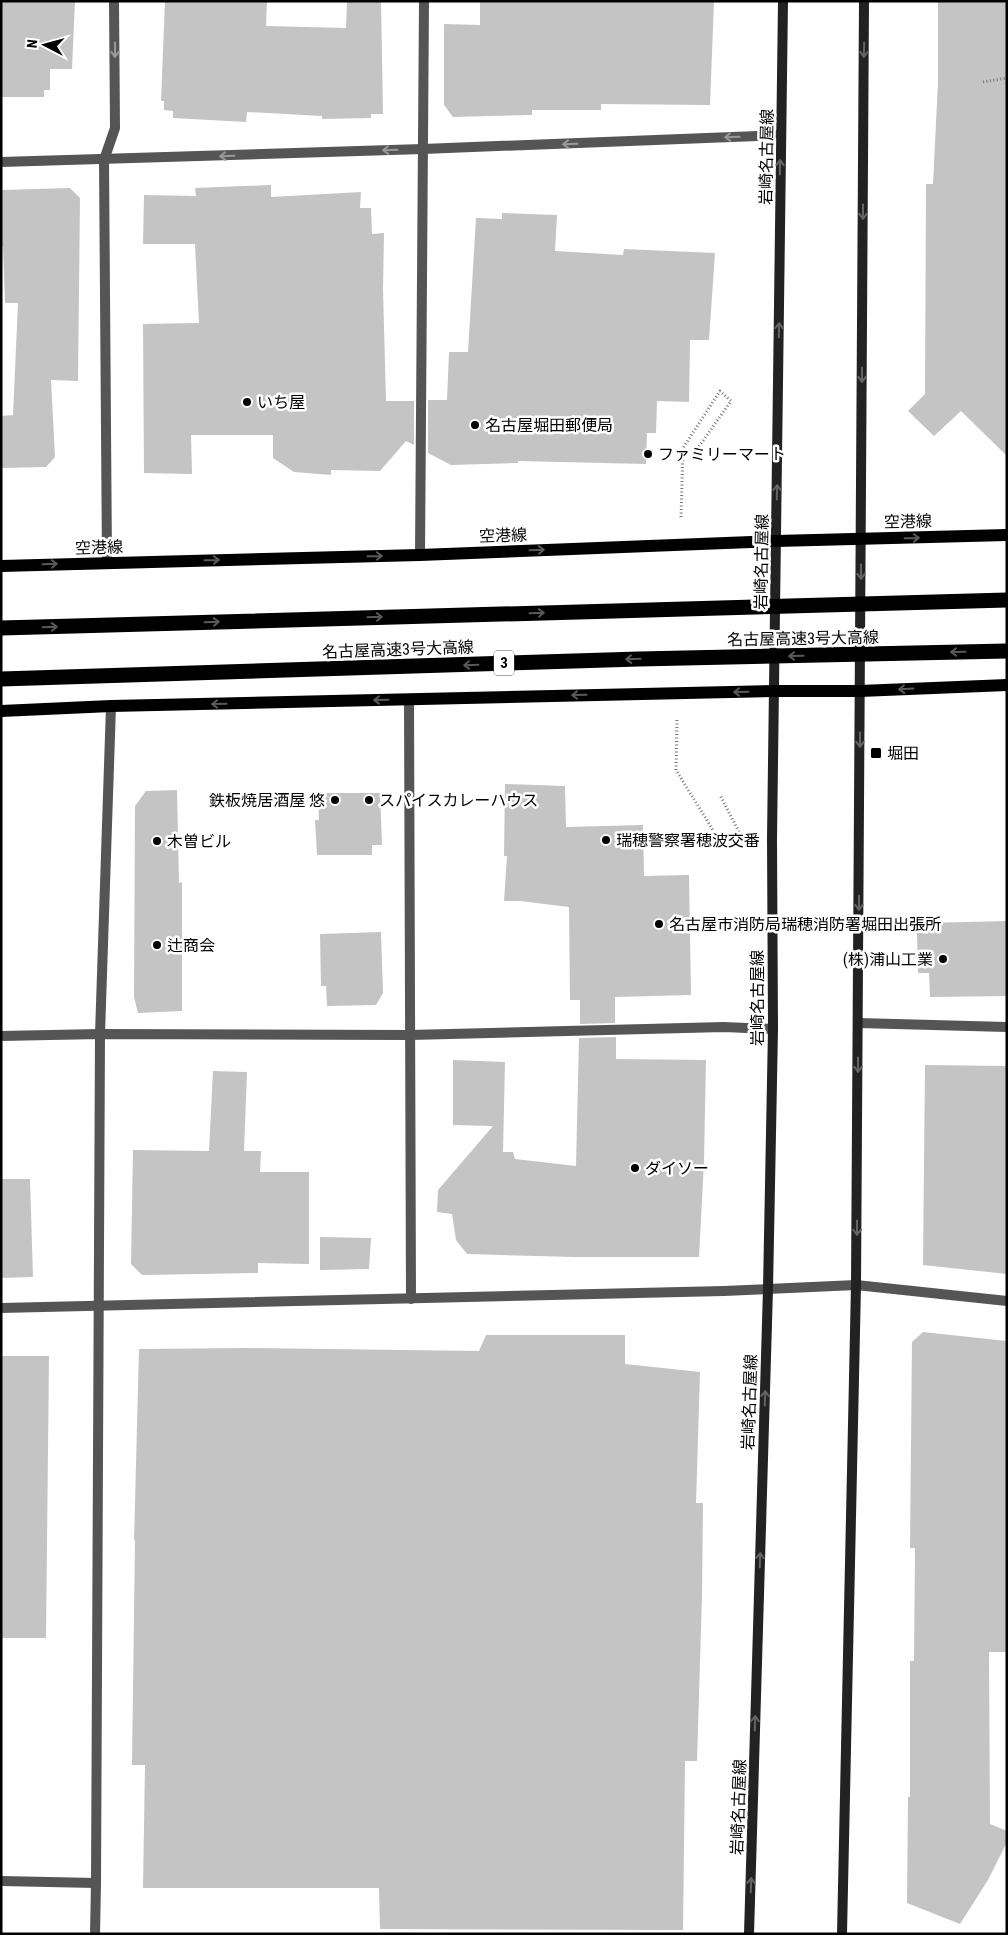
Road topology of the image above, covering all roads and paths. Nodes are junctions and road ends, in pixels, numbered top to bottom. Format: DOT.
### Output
graph roads {
  1 [pos="114,1"];
  2 [pos="424,1"];
  3 [pos="783,1"];
  4 [pos="864,1"];
  5 [pos="1007,78"];
  6 [pos="982,82"];
  7 [pos="781,135"];
  8 [pos="423,149"];
  9 [pos="104,160"];
  10 [pos="1,162"];
  11 [pos="683,448"];
  12 [pos="698,448"];
  13 [pos="1007,535"];
  14 [pos="861,538"];
  15 [pos="776,541"];
  16 [pos="420,555"];
  17 [pos="107,563"];
  18 [pos="1,566"];
  19 [pos="1007,600"];
  20 [pos="1,628"];
  21 [pos="1007,651"];
  22 [pos="1,679"];
  23 [pos="1007,685"];
  24 [pos="774,691"];
  25 [pos="860,692"];
  26 [pos="408,700"];
  27 [pos="111,706"];
  28 [pos="1,711"];
  29 [pos="676,770"];
  30 [pos="720,795"];
  31 [pos="858,1023"];
  32 [pos="1007,1027"];
  33 [pos="773,1029"];
  34 [pos="100,1034"];
  35 [pos="410,1035"];
  36 [pos="1,1036"];
  37 [pos="856,1285"];
  38 [pos="768,1290"];
  39 [pos="411,1299"];
  40 [pos="1007,1301"];
  41 [pos="99,1306"];
  42 [pos="1,1308"];
  43 [pos="1,1881"];
  44 [pos="96,1883"];
  45 [pos="95,1934"];
  46 [pos="749,1934"];
  47 [pos="842,1934"];
  1 -- 9 [label="street, one-way"];
  2 -- 8 [label="street"];
  3 -- 7 [label="main road, 岩崎名古屋線"];
  4 -- 14 [label="main road, one-way"];
  5 -- 6 [label="path"];
  7 -- 8 [label="street, one-way"];
  15 -- 7 [label="main road, 岩崎名古屋線, one-way"];
  8 -- 9 [label="street, one-way"];
  8 -- 16 [label="street"];
  9 -- 10 [label="street"];
  9 -- 17 [label="street"];
  11 -- 12 [label="path"];
  14 -- 13 [label="main road, 空港線, one-way"];
  14 -- 15 [label="main road, 空港線"];
  14 -- 25 [label="main road, one-way"];
  16 -- 15 [label="main road, 空港線, one-way"];
  15 -- 24 [label="main road, 岩崎名古屋線"];
  17 -- 16 [label="main road, 空港線, one-way"];
  18 -- 17 [label="main road, 空港線, one-way"];
  20 -- 19 [label="highway, 名古屋高速3号大高線, one-way"];
  21 -- 22 [label="highway, 名古屋高速3号大高線 / 3, one-way"];
  23 -- 25 [label="main road, one-way"];
  24 -- 25 [label="main road"];
  24 -- 26 [label="main road, one-way"];
  24 -- 33 [label="main road, 岩崎名古屋線"];
  25 -- 31 [label="main road, one-way"];
  26 -- 27 [label="main road, one-way"];
  26 -- 35 [label="street"];
  27 -- 28 [label="main road"];
  27 -- 34 [label="street"];
  29 -- 30 [label="path"];
  31 -- 32 [label="street"];
  31 -- 37 [label="main road, one-way"];
  33 -- 35 [label="street"];
  33 -- 38 [label="main road, 岩崎名古屋線"];
  34 -- 35 [label="street"];
  34 -- 36 [label="street"];
  34 -- 41 [label="street"];
  35 -- 39 [label="street"];
  37 -- 38 [label="street"];
  37 -- 40 [label="street"];
  37 -- 47 [label="main road"];
  38 -- 39 [label="street"];
  46 -- 38 [label="main road, 岩崎名古屋線, one-way"];
  39 -- 41 [label="street"];
  41 -- 42 [label="street"];
  41 -- 44 [label="street"];
  43 -- 44 [label="street"];
  44 -- 45 [label="street"];
}
